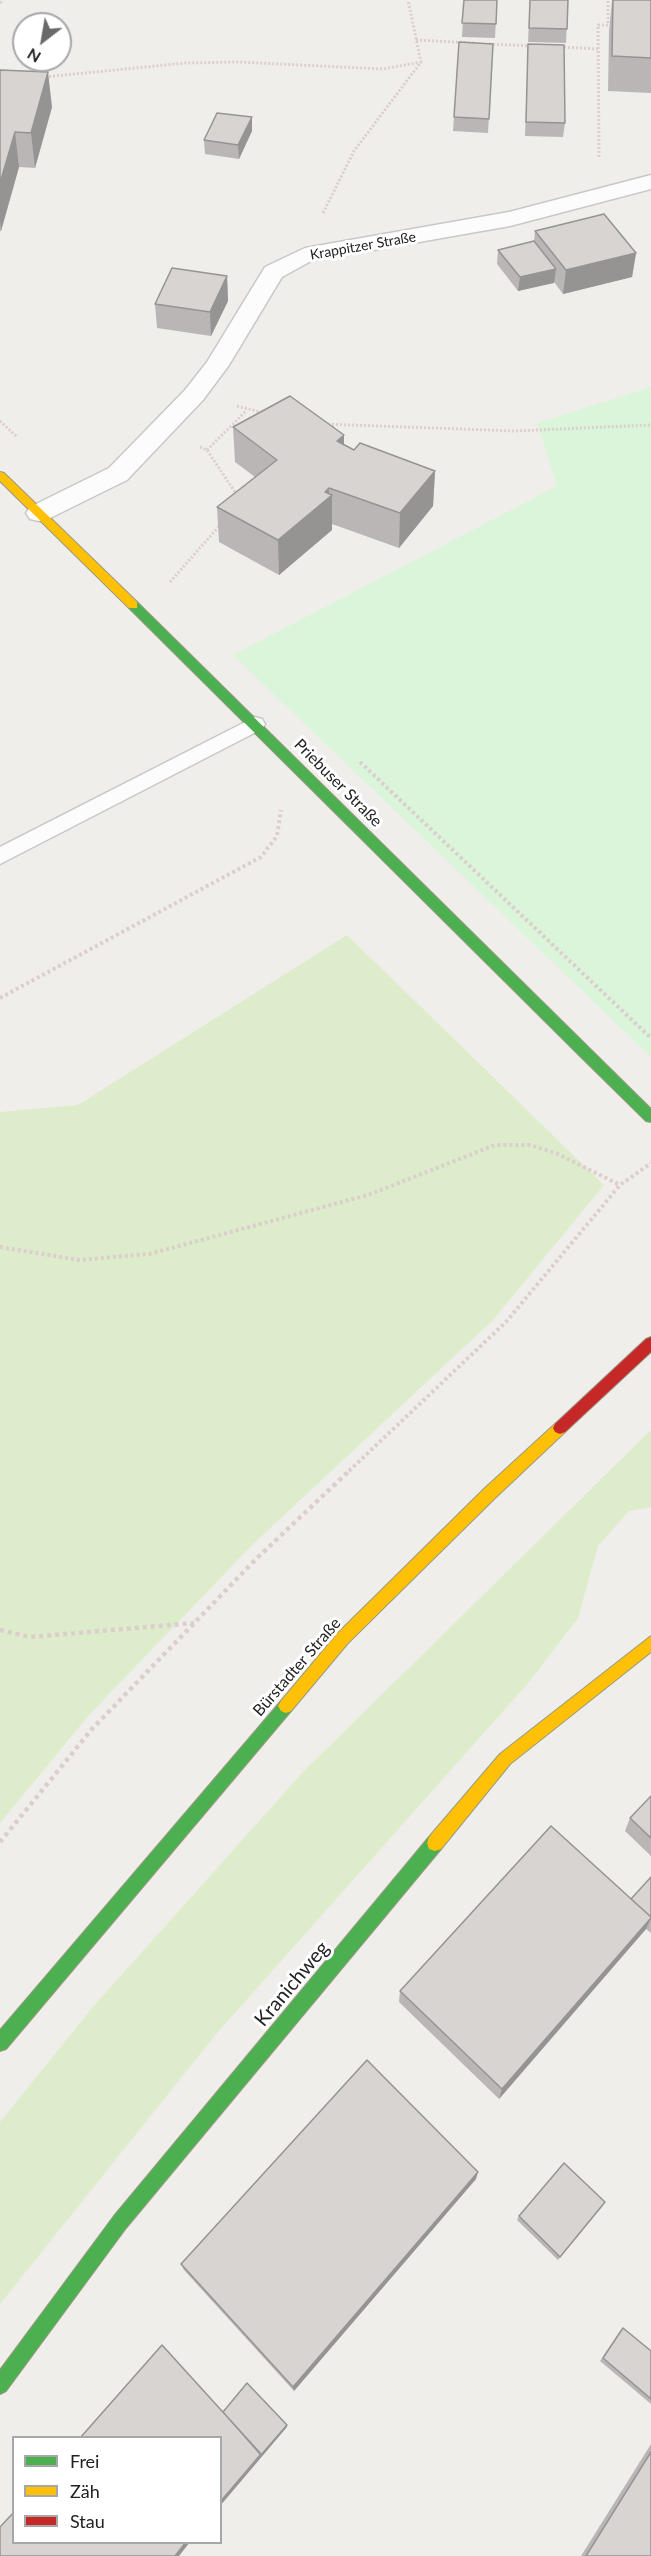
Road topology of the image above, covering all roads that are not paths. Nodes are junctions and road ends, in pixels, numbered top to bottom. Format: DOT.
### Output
graph roads {
  1 [pos="651,182"];
  2 [pos="0,474"];
  3 [pos="39,513"];
  4 [pos="255,724"];
  5 [pos="0,856"];
  6 [pos="651,1117"];
  7 [pos="651,1343"];
  8 [pos="651,1643"];
  9 [pos="0,2043"];
  10 [pos="0,2385"];
  1 -- 3 [label="street, Krappitzer Straße"];
  2 -- 3 [label="street, Priebuser Straße"];
  3 -- 4 [label="street, Priebuser Straße"];
  4 -- 5 [label="lane"];
  4 -- 6 [label="street, Priebuser Straße"];
  7 -- 9 [label="street, Bürstadter Straße"];
  8 -- 10 [label="street, Kranichweg"];
}
